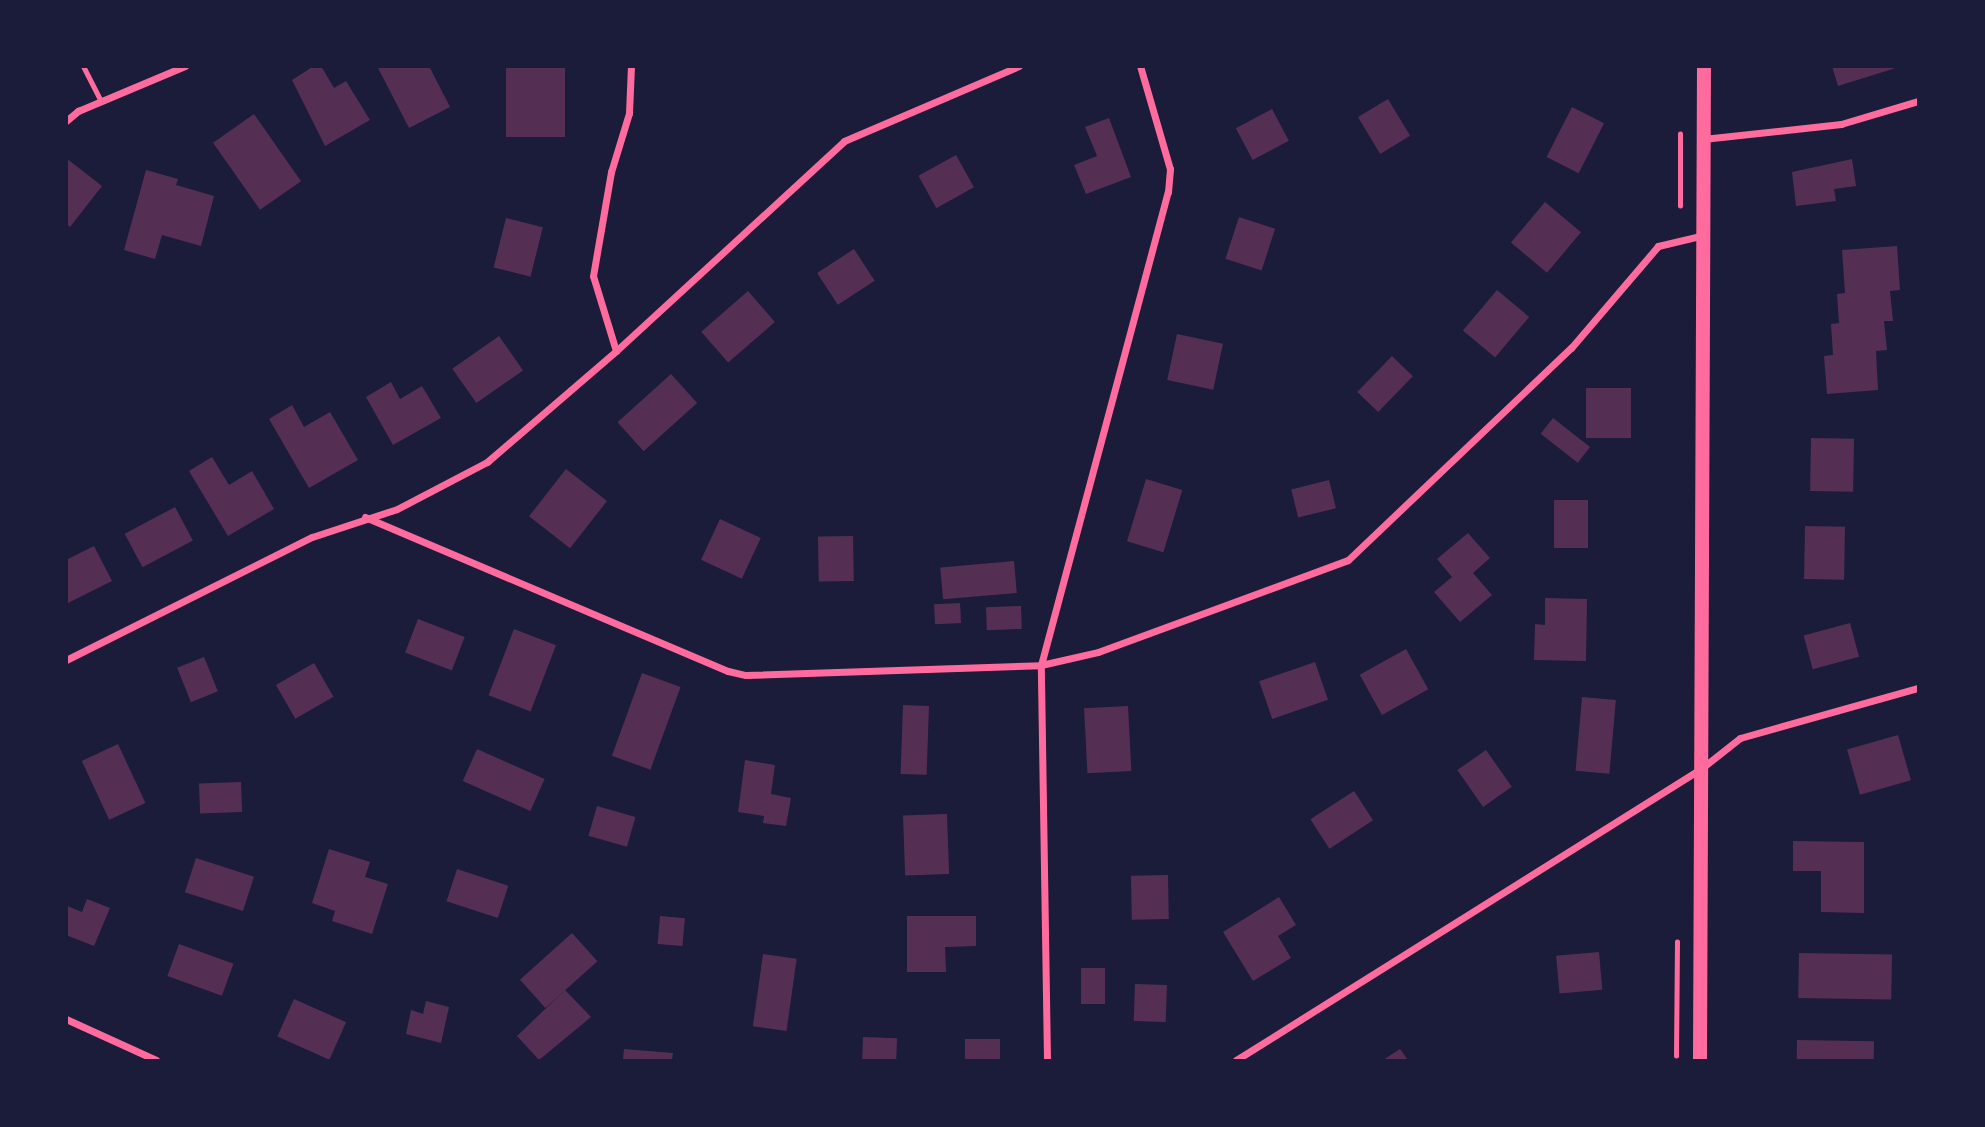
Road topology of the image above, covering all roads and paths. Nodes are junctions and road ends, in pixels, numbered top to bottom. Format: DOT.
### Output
graph roads {
  1 [pos="83,66"];
  2 [pos="185,66"];
  3 [pos="631,66"];
  4 [pos="1019,66"];
  5 [pos="1140,66"];
  6 [pos="1704,66"];
  7 [pos="1919,101"];
  8 [pos="101,102"];
  9 [pos="66,121"];
  10 [pos="1703,139"];
  11 [pos="1705,234"];
  12 [pos="616,351"];
  13 [pos="365,517"];
  14 [pos="66,660"];
  15 [pos="1041,665"];
  16 [pos="1919,688"];
  17 [pos="1702,768"];
  18 [pos="66,1019"];
  19 [pos="156,1060"];
  20 [pos="1047,1060"];
  21 [pos="1236,1060"];
  22 [pos="1700,1060"];
  1 -- 8 [label="lane"];
  2 -- 8 [label="street"];
  3 -- 12 [label="street"];
  4 -- 12 [label="street"];
  5 -- 15 [label="street"];
  6 -- 10 [label="main road"];
  7 -- 10 [label="street"];
  8 -- 9 [label="street"];
  10 -- 11 [label="main road"];
  11 -- 15 [label="street"];
  11 -- 17 [label="main road"];
  12 -- 13 [label="street"];
  13 -- 14 [label="street"];
  13 -- 15 [label="street"];
  15 -- 20 [label="street"];
  16 -- 17 [label="street"];
  17 -- 21 [label="street"];
  17 -- 22 [label="main road"];
  18 -- 19 [label="street"];
}
